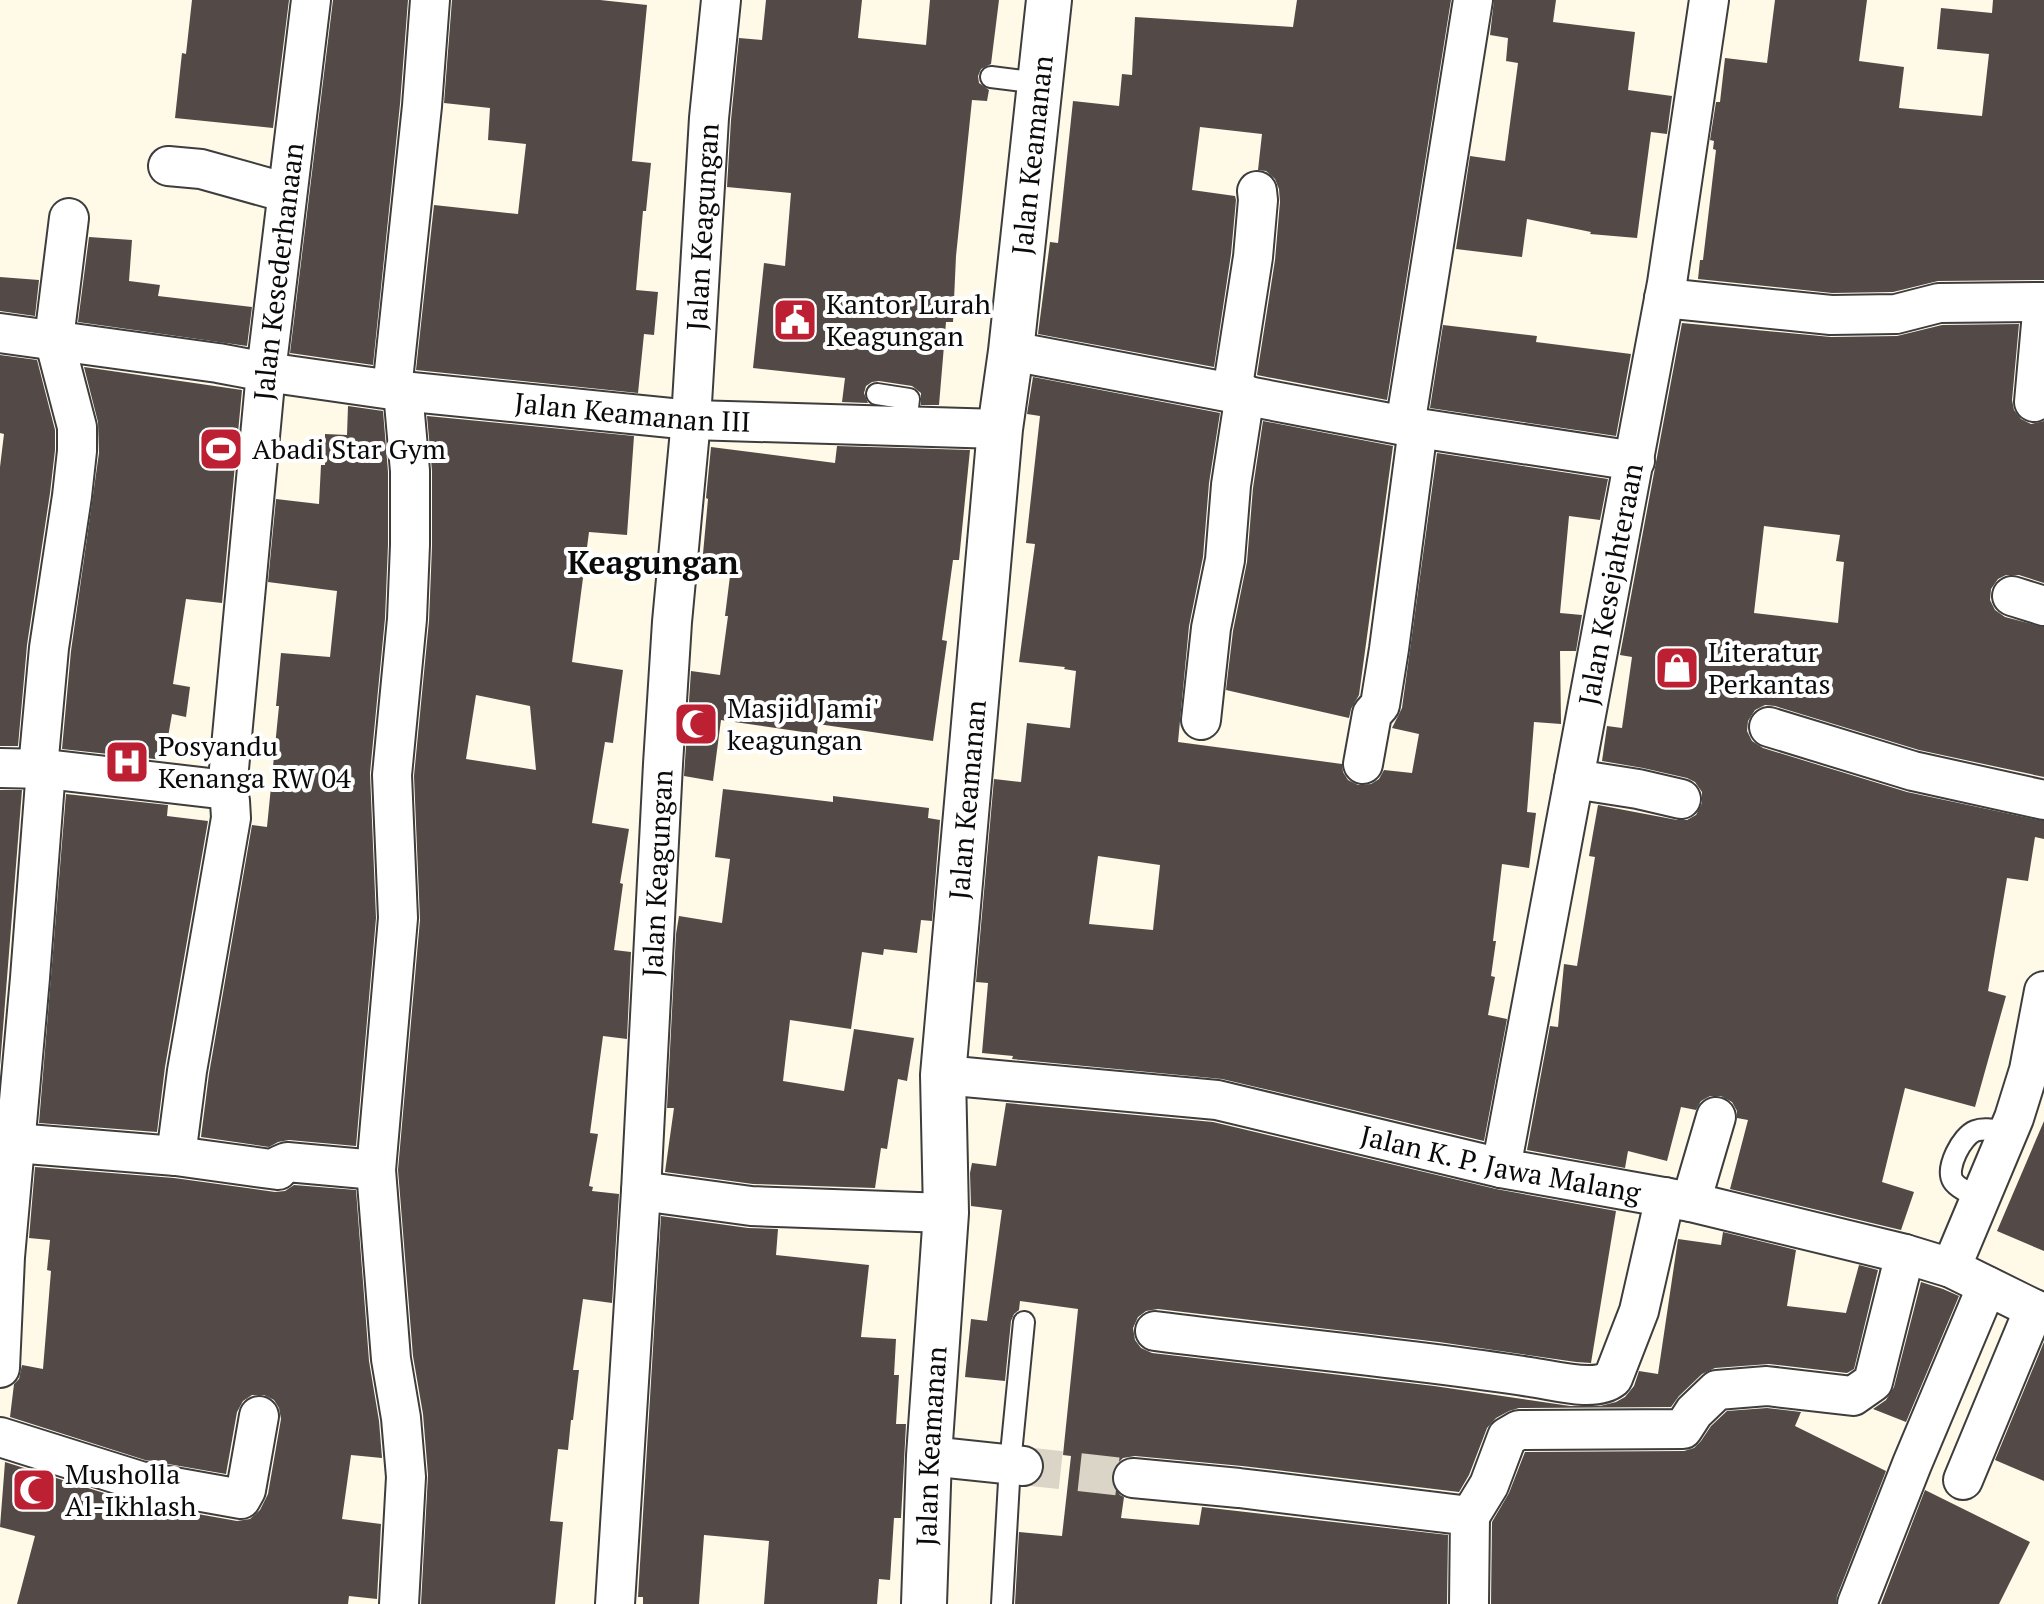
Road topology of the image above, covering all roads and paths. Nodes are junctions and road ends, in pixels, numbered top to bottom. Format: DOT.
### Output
graph roads {
  1 [pos="311,0"];
  2 [pos="430,0"];
  3 [pos="721,0"];
  4 [pos="1049,0"];
  5 [pos="1473,0"];
  6 [pos="1709,0"];
  7 [pos="991,77"];
  8 [pos="1040,83"];
  9 [pos="168,166"];
  10 [pos="1257,191"];
  11 [pos="287,193"];
  12 [pos="69,218"];
  13 [pos="1664,298"];
  14 [pos="2043,302"];
  15 [pos="0,333"];
  16 [pos="54,339"];
  17 [pos="1011,351"];
  18 [pos="266,372"];
  19 [pos="398,390"];
  20 [pos="1238,393"];
  21 [pos="877,394"];
  22 [pos="2034,402"];
  23 [pos="691,420"];
  24 [pos="906,426"];
  25 [pos="1412,427"];
  26 [pos="1000,429"];
  27 [pos="1635,461"];
  28 [pos="1201,720"];
  29 [pos="1769,727"];
  30 [pos="1363,764"];
  31 [pos="0,768"];
  32 [pos="42,768"];
  33 [pos="1574,779"];
  34 [pos="227,790"];
  35 [pos="1681,799"];
  36 [pos="2044,800"];
  37 [pos="2044,991"];
  38 [pos="943,1075"];
  39 [pos="1716,1117"];
  40 [pos="15,1143"];
  41 [pos="176,1156"];
  42 [pos="1501,1168"];
  43 [pos="376,1170"];
  44 [pos="641,1191"];
  45 [pos="1678,1200"];
  46 [pos="946,1213"];
  47 [pos="1905,1254"];
  48 [pos="1951,1268"];
  49 [pos="1987,1286"];
  50 [pos="2039,1311"];
  51 [pos="1024,1322"];
  52 [pos="1155,1331"];
  53 [pos="0,1368"];
  54 [pos="259,1416"];
  55 [pos="0,1437"];
  56 [pos="929,1456"];
  57 [pos="1017,1465"];
  58 [pos="1133,1478"];
  59 [pos="1963,1480"];
  60 [pos="1470,1516"];
  61 [pos="399,1604"];
  62 [pos="615,1604"];
  63 [pos="924,1604"];
  64 [pos="1002,1604"];
  65 [pos="1469,1604"];
  66 [pos="1857,1604"];
  1 -- 11 [label="street, Jalan Kesederhanaan"];
  2 -- 19 [label="street"];
  3 -- 23 [label="street, Jalan Keagungan"];
  4 -- 8 [label="street, Jalan Keamanan"];
  5 -- 25 [label="street"];
  6 -- 13 [label="street, Jalan Kesejahteraan"];
  7 -- 8 [label="lane"];
  8 -- 17 [label="street, Jalan Keamanan"];
  9 -- 11 [label="street"];
  10 -- 20 [label="street"];
  11 -- 18 [label="street, Jalan Kesederhanaan"];
  12 -- 16 [label="street"];
  13 -- 14 [label="street"];
  13 -- 27 [label="street, Jalan Kesejahteraan"];
  14 -- 22 [label="street"];
  15 -- 16 [label="street, Jalan Keamanan III"];
  16 -- 18 [label="street, Jalan Keamanan III"];
  16 -- 32 [label="street"];
  17 -- 20 [label="street"];
  17 -- 26 [label="street, Jalan Keamanan"];
  18 -- 19 [label="street, Jalan Keamanan III"];
  18 -- 34 [label="street, Jalan Kesederhanaan"];
  19 -- 23 [label="street, Jalan Keamanan III"];
  19 -- 43 [label="street"];
  20 -- 25 [label="street"];
  20 -- 28 [label="street"];
  21 -- 24 [label="lane"];
  23 -- 24 [label="street, Jalan Keamanan III"];
  23 -- 44 [label="street, Jalan Keagungan"];
  24 -- 26 [label="street, Jalan Keamanan III"];
  25 -- 27 [label="street"];
  25 -- 30 [label="street"];
  26 -- 38 [label="street, Jalan Keamanan"];
  27 -- 33 [label="street, Jalan Kesejahteraan"];
  29 -- 36 [label="street"];
  31 -- 32 [label="street"];
  32 -- 34 [label="street"];
  32 -- 40 [label="street"];
  33 -- 35 [label="street"];
  33 -- 42 [label="street, Jalan Kesejahteraan"];
  34 -- 41 [label="street, Jalan Kesederhanaan"];
  37 -- 48 [label="street"];
  38 -- 42 [label="street, Jalan K. P. Jawa Malang"];
  38 -- 46 [label="street, Jalan Keamanan"];
  39 -- 45 [label="street"];
  40 -- 41 [label="street"];
  40 -- 53 [label="street"];
  41 -- 43 [label="street"];
  42 -- 45 [label="street, Jalan K. P. Jawa Malang"];
  43 -- 61 [label="street"];
  44 -- 46 [label="street"];
  44 -- 62 [label="street, Jalan Keagungan"];
  45 -- 47 [label="street, Jalan K. P. Jawa Malang"];
  45 -- 52 [label="street"];
  46 -- 56 [label="street, Jalan Keamanan"];
  47 -- 48 [label="street, Jalan K. P. Jawa Malang"];
  47 -- 60 [label="street"];
  48 -- 49 [label="street, Jalan K. P. Jawa Malang"];
  49 -- 50 [label="street, Jalan K. P. Jawa Malang"];
  49 -- 66 [label="street"];
  50 -- 59 [label="street"];
  51 -- 57 [label="lane"];
  54 -- 55 [label="street"];
  56 -- 57 [label="street"];
  56 -- 63 [label="street, Jalan Keamanan"];
  57 -- 64 [label="lane"];
  58 -- 60 [label="street"];
  60 -- 65 [label="street"];
}
